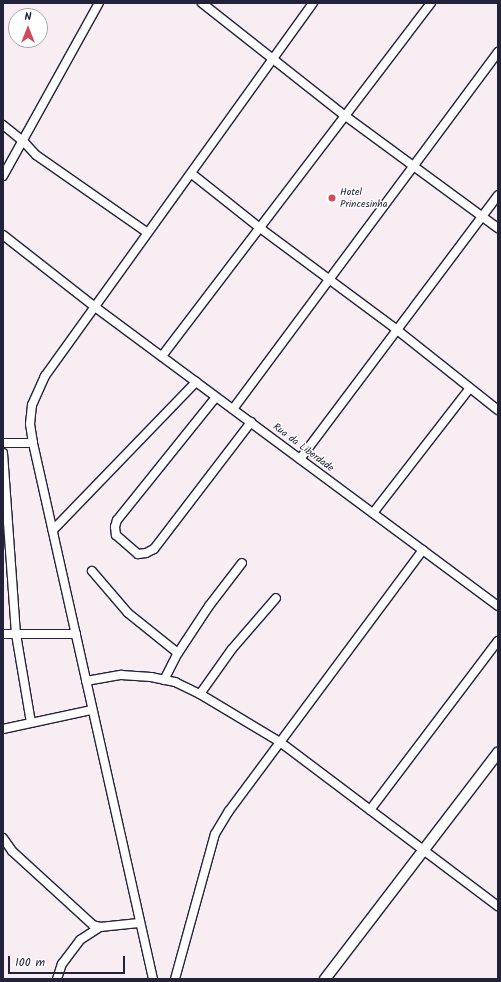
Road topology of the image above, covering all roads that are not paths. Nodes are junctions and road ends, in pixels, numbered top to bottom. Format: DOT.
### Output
graph roads {
  1 [pos="99,3"];
  2 [pos="202,3"];
  3 [pos="313,3"];
  4 [pos="430,3"];
  5 [pos="498,52"];
  6 [pos="272,60"];
  7 [pos="344,115"];
  8 [pos="3,125"];
  9 [pos="23,141"];
  10 [pos="414,167"];
  11 [pos="192,174"];
  12 [pos="3,176"];
  13 [pos="498,195"];
  14 [pos="482,216"];
  15 [pos="260,228"];
  16 [pos="498,228"];
  17 [pos="148,233"];
  18 [pos="3,235"];
  19 [pos="330,280"];
  20 [pos="96,307"];
  21 [pos="396,329"];
  22 [pos="162,356"];
  23 [pos="196,382"];
  24 [pos="470,388"];
  25 [pos="216,397"];
  26 [pos="233,409"];
  27 [pos="498,410"];
  28 [pos="251,422"];
  29 [pos="3,443"];
  30 [pos="33,443"];
  31 [pos="3,453"];
  32 [pos="300,459"];
  33 [pos="373,513"];
  34 [pos="53,530"];
  35 [pos="423,550"];
  36 [pos="242,564"];
  37 [pos="92,571"];
  38 [pos="276,598"];
  39 [pos="498,606"];
  40 [pos="3,634"];
  41 [pos="16,634"];
  42 [pos="76,634"];
  43 [pos="498,641"];
  44 [pos="178,653"];
  45 [pos="164,680"];
  46 [pos="86,681"];
  47 [pos="200,694"];
  48 [pos="92,710"];
  49 [pos="31,723"];
  50 [pos="3,730"];
  51 [pos="280,742"];
  52 [pos="498,753"];
  53 [pos="370,810"];
  54 [pos="3,838"];
  55 [pos="425,850"];
  56 [pos="498,906"];
  57 [pos="139,923"];
  58 [pos="100,927"];
  59 [pos="57,979"];
  60 [pos="153,979"];
  61 [pos="175,979"];
  62 [pos="325,979"];
  1 -- 9 [label="street"];
  2 -- 6 [label="street"];
  3 -- 6 [label="street"];
  4 -- 7 [label="street"];
  5 -- 10 [label="street"];
  6 -- 7 [label="street"];
  6 -- 11 [label="street"];
  7 -- 10 [label="street"];
  7 -- 15 [label="street"];
  8 -- 9 [label="street"];
  9 -- 12 [label="street"];
  9 -- 17 [label="street"];
  10 -- 14 [label="street"];
  10 -- 19 [label="street"];
  11 -- 15 [label="street"];
  11 -- 17 [label="street"];
  13 -- 14 [label="street"];
  14 -- 16 [label="street"];
  14 -- 21 [label="street"];
  15 -- 19 [label="street"];
  15 -- 22 [label="street"];
  17 -- 20 [label="street"];
  18 -- 20 [label="street, Rua da Liberdade"];
  19 -- 21 [label="street"];
  19 -- 26 [label="street"];
  20 -- 22 [label="street, Rua da Liberdade"];
  20 -- 30 [label="street"];
  21 -- 24 [label="street"];
  21 -- 32 [label="street"];
  22 -- 23 [label="street, Rua da Liberdade"];
  23 -- 25 [label="street, Rua da Liberdade"];
  23 -- 34 [label="street"];
  24 -- 27 [label="street"];
  24 -- 33 [label="street"];
  25 -- 26 [label="street, Rua da Liberdade"];
  25 -- 28 [label="street"];
  26 -- 28 [label="street, Rua da Liberdade"];
  28 -- 32 [label="street, Rua da Liberdade"];
  29 -- 30 [label="street"];
  30 -- 34 [label="street"];
  31 -- 41 [label="street"];
  32 -- 33 [label="street, Rua da Liberdade"];
  33 -- 35 [label="street, Rua da Liberdade"];
  34 -- 42 [label="street"];
  35 -- 39 [label="street, Rua da Liberdade"];
  35 -- 51 [label="street"];
  36 -- 44 [label="street"];
  37 -- 44 [label="street"];
  38 -- 47 [label="street"];
  40 -- 41 [label="street"];
  41 -- 42 [label="street"];
  41 -- 49 [label="street"];
  42 -- 46 [label="street"];
  43 -- 53 [label="street"];
  44 -- 45 [label="street"];
  45 -- 46 [label="street"];
  45 -- 47 [label="street"];
  46 -- 48 [label="street"];
  47 -- 51 [label="street"];
  48 -- 49 [label="street"];
  48 -- 57 [label="street"];
  49 -- 50 [label="street"];
  51 -- 53 [label="street"];
  51 -- 61 [label="street"];
  52 -- 55 [label="main road"];
  53 -- 55 [label="street"];
  54 -- 58 [label="street"];
  55 -- 56 [label="street"];
  55 -- 62 [label="main road"];
  57 -- 58 [label="street"];
  57 -- 60 [label="street"];
  58 -- 59 [label="street"];
}
